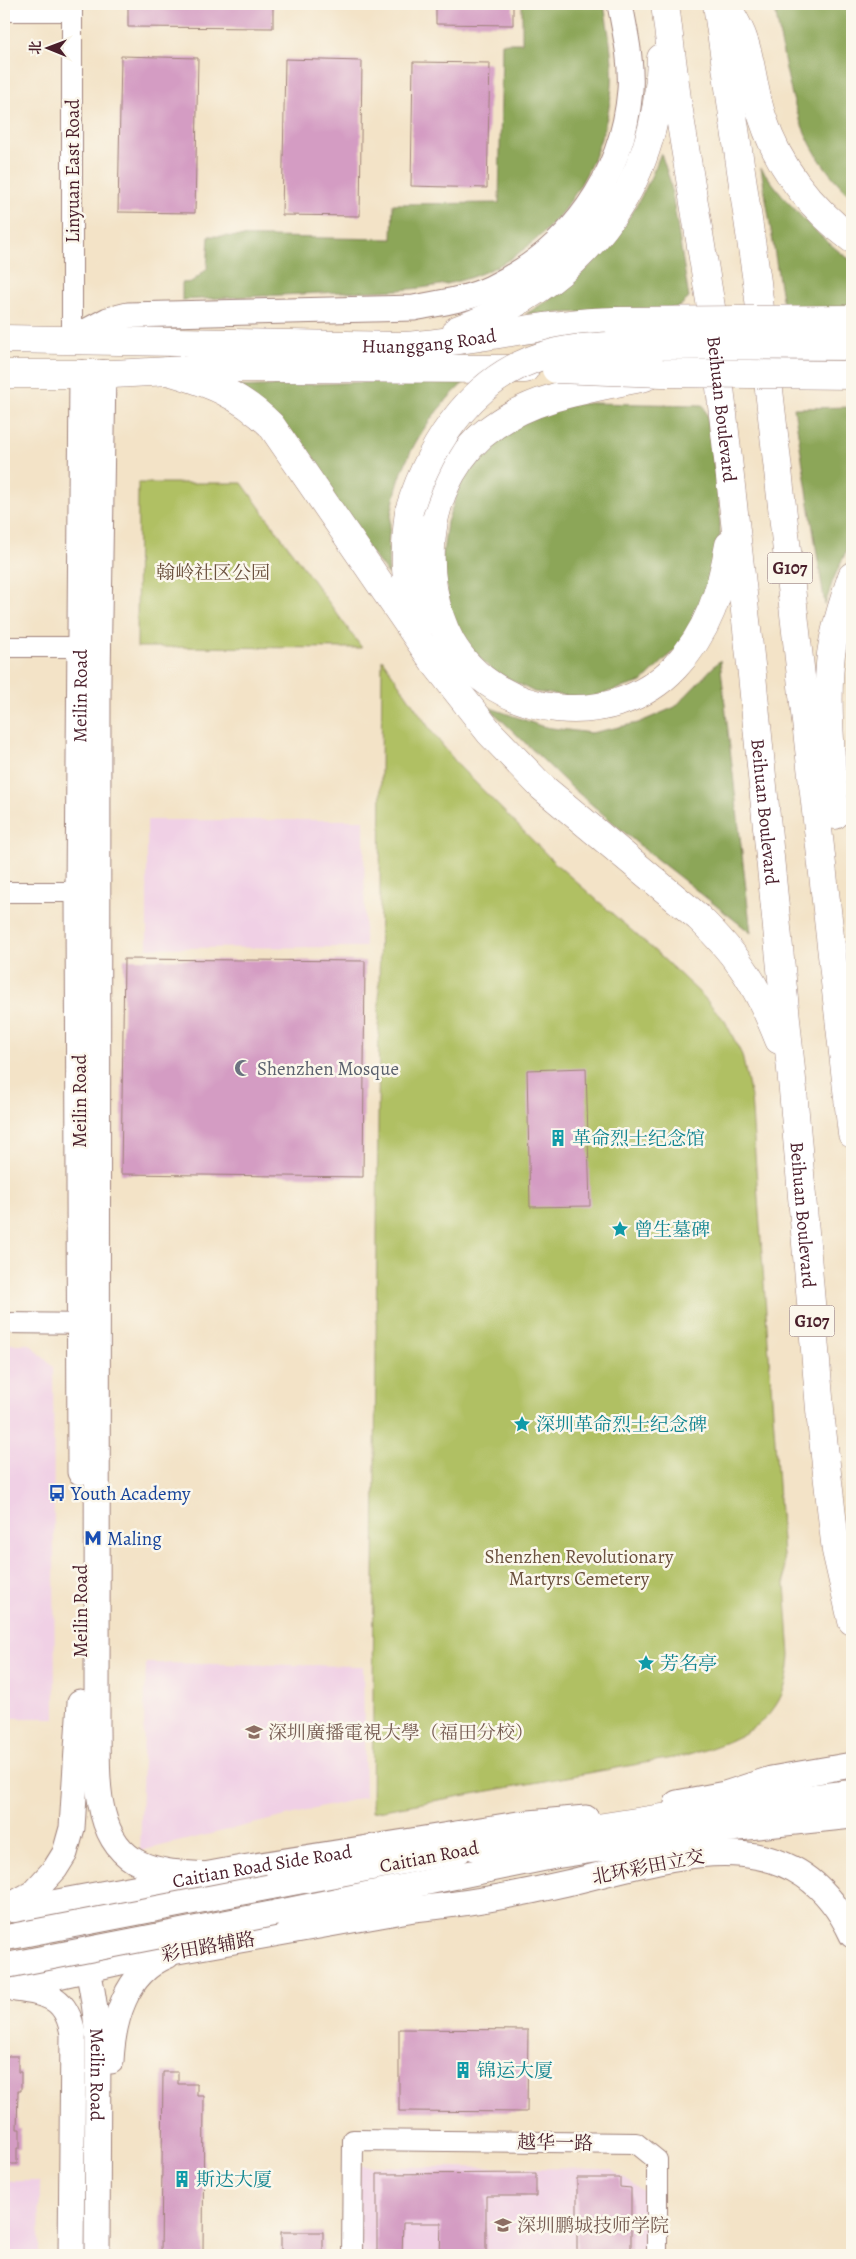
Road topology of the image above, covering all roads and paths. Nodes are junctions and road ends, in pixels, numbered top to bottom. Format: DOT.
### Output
graph roads {
  1 [pos="620,4"];
  2 [pos="663,4"];
  3 [pos="716,4"];
  4 [pos="726,4"];
  5 [pos="72,8"];
  6 [pos="4,11"];
  7 [pos="852,239"];
  8 [pos="852,318"];
  9 [pos="72,338"];
  10 [pos="4,339"];
  11 [pos="403,346"];
  12 [pos="852,346"];
  13 [pos="168,371"];
  14 [pos="92,373"];
  15 [pos="662,373"];
  16 [pos="4,374"];
  17 [pos="852,375"];
  18 [pos="735,516"];
  19 [pos="852,576"];
  20 [pos="4,647"];
  21 [pos="89,647"];
  22 [pos="434,662"];
  23 [pos="4,892"];
  24 [pos="88,892"];
  25 [pos="842,1031"];
  26 [pos="793,1090"];
  27 [pos="852,1134"];
  28 [pos="4,1323"];
  29 [pos="89,1324"];
  30 [pos="852,1621"];
  31 [pos="88,1729"];
  32 [pos="852,1766"];
  33 [pos="852,1794"];
  34 [pos="727,1810"];
  35 [pos="616,1815"];
  36 [pos="852,1816"];
  37 [pos="646,1843"];
  38 [pos="476,1847"];
  39 [pos="205,1875"];
  40 [pos="119,1892"];
  41 [pos="58,1902"];
  42 [pos="414,1909"];
  43 [pos="4,1910"];
  44 [pos="852,1935"];
  45 [pos="4,1938"];
  46 [pos="181,1950"];
  47 [pos="138,1958"];
  48 [pos="88,1971"];
  49 [pos="5,1980"];
  50 [pos="97,2147"];
  51 [pos="71,2255"];
  52 [pos="97,2255"];
  53 [pos="352,2255"];
  54 [pos="657,2255"];
  1 -- 9 [label="main road"];
  2 -- 11 [label="highway"];
  2 -- 18 [label="highway, Beihuan Boulevard / G107"];
  3 -- 25 [label="highway, G107"];
  4 -- 7 [label="highway"];
  5 -- 6 [label="street"];
  5 -- 9 [label="street, Linyuan East Road"];
  8 -- 11 [label="highway, Huanggang Road, bridge"];
  9 -- 10 [label="highway, Huanggang Road"];
  9 -- 11 [label="highway, Huanggang Road"];
  12 -- 22 [label="highway, bridge"];
  13 -- 14 [label="highway, Huanggang Road"];
  13 -- 15 [label="highway, Huanggang Road, bridge"];
  13 -- 22 [label="highway"];
  14 -- 16 [label="highway, Huanggang Road"];
  14 -- 21 [label="main road, Meilin Road"];
  15 -- 17 [label="highway, Huanggang Road, bridge"];
  15 -- 18 [label="highway, bridge"];
  18 -- 26 [label="highway, Beihuan Boulevard / G107"];
  19 -- 25 [label="highway"];
  20 -- 21 [label="street"];
  21 -- 24 [label="main road, Meilin Road"];
  22 -- 26 [label="highway"];
  23 -- 24 [label="street"];
  24 -- 29 [label="main road, Meilin Road"];
  25 -- 27 [label="highway, G107"];
  26 -- 30 [label="highway, Beihuan Boulevard / G107"];
  28 -- 29 [label="street"];
  29 -- 31 [label="main road, Meilin Road"];
  31 -- 39 [label="main road, Meilin Road"];
  31 -- 43 [label="main road, Meilin Road"];
  32 -- 34 [label="main road, Caitian Road"];
  33 -- 34 [label="highway"];
  34 -- 35 [label="main road, Caitian Road"];
  34 -- 36 [label="main road, Caitian Road"];
  34 -- 37 [label="main road, Caitian Road"];
  34 -- 38 [label="highway"];
  35 -- 38 [label="main road, Caitian Road"];
  35 -- 39 [label="main road, Caitian Road Side Road"];
  37 -- 42 [label="main road"];
  37 -- 49 [label="main road, Caitian Road, bridge"];
  38 -- 45 [label="main road, Caitian Road, bridge"];
  39 -- 40 [label="main road, Caitian Road Side Road"];
  40 -- 41 [label="main road, Caitian Road Side Road"];
  40 -- 47 [label="main road"];
  41 -- 43 [label="main road"];
  41 -- 48 [label="main road, Meilin Road"];
  42 -- 44 [label="main road, 北环彩田立交"];
  42 -- 46 [label="main road, 彩田路辅路"];
  46 -- 47 [label="main road, 彩田路辅路"];
  46 -- 50 [label="main road"];
  47 -- 48 [label="main road, 彩田路辅路"];
  48 -- 49 [label="main road, 彩田路辅路"];
  48 -- 50 [label="main road, Meilin Road"];
  49 -- 51 [label="main road, Meilin Road"];
  50 -- 52 [label="main road, Meilin Road"];
  53 -- 54 [label="street, 越华一路"];
}
